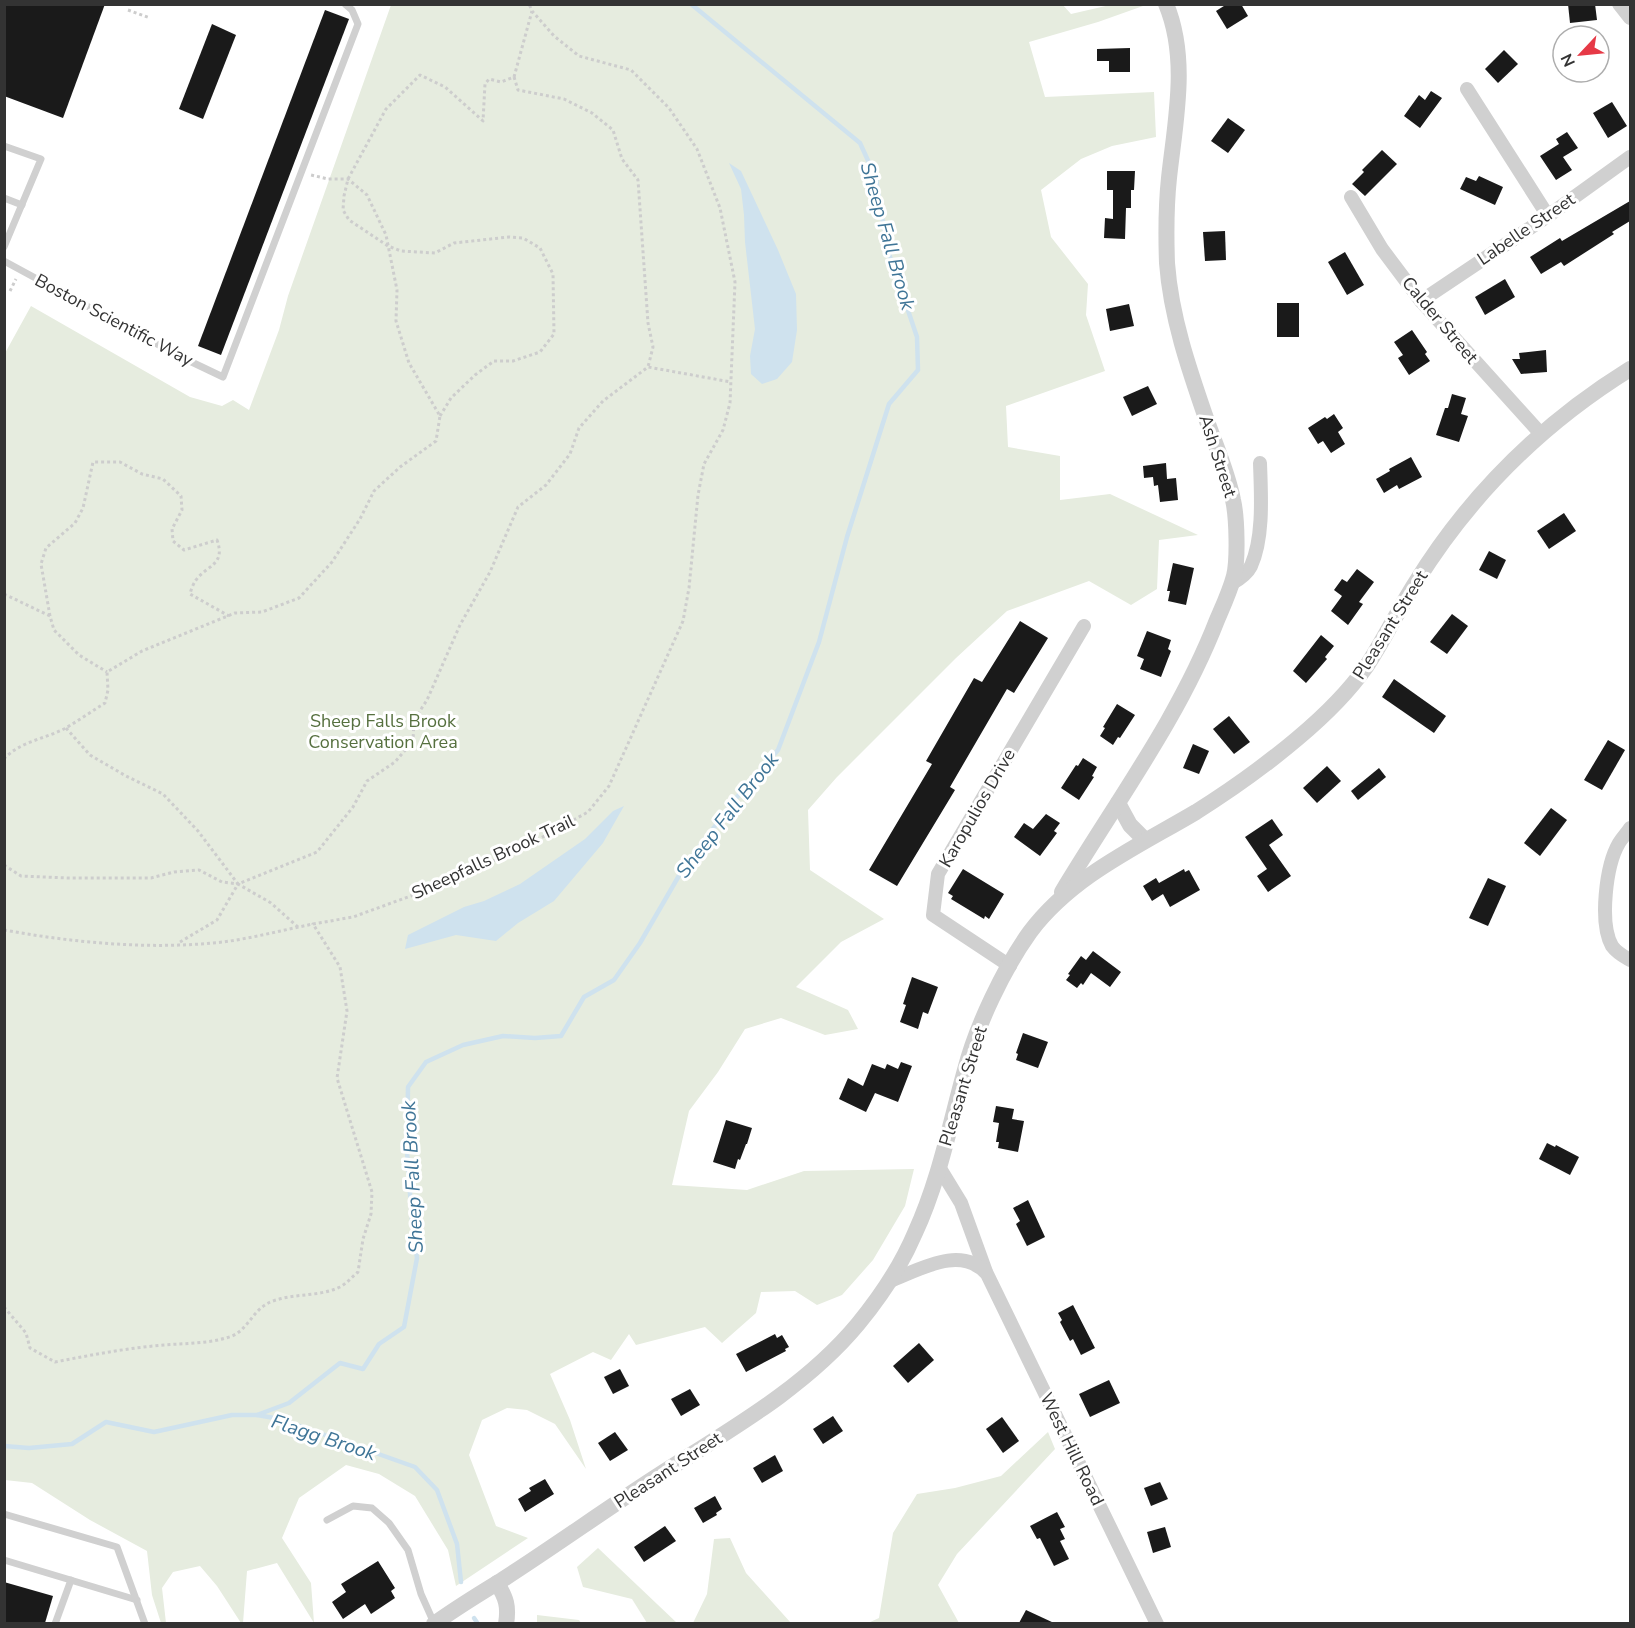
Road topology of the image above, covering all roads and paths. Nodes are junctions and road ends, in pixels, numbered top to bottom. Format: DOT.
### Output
graph roads {
  1 [pos="345,4"];
  2 [pos="529,4"];
  3 [pos="1166,4"];
  4 [pos="1619,4"];
  5 [pos="128,10"];
  6 [pos="532,11"];
  7 [pos="150,18"];
  8 [pos="1630,18"];
  9 [pos="514,77"];
  10 [pos="1467,89"];
  11 [pos="4,146"];
  12 [pos="1630,157"];
  13 [pos="302,171"];
  14 [pos="348,179"];
  15 [pos="1351,197"];
  16 [pos="4,198"];
  17 [pos="22,205"];
  18 [pos="1548,216"];
  19 [pos="388,246"];
  20 [pos="4,247"];
  21 [pos="4,261"];
  22 [pos="1421,301"];
  23 [pos="648,367"];
  24 [pos="1630,369"];
  25 [pos="731,382"];
  26 [pos="440,416"];
  27 [pos="1541,434"];
  28 [pos="1260,463"];
  29 [pos="1231,584"];
  30 [pos="4,594"];
  31 [pos="50,616"];
  32 [pos="229,616"];
  33 [pos="1084,626"];
  34 [pos="107,672"];
  35 [pos="66,728"];
  36 [pos="4,759"];
  37 [pos="1118,803"];
  38 [pos="1630,828"];
  39 [pos="1145,840"];
  40 [pos="4,865"];
  41 [pos="238,884"];
  42 [pos="1056,903"];
  43 [pos="313,924"];
  44 [pos="298,927"];
  45 [pos="4,930"];
  46 [pos="178,944"];
  47 [pos="1630,960"];
  48 [pos="1010,966"];
  49 [pos="939,1167"];
  50 [pos="987,1274"];
  51 [pos="890,1281"];
  52 [pos="4,1307"];
  53 [pos="4,1514"];
  54 [pos="327,1520"];
  55 [pos="4,1560"];
  56 [pos="71,1580"];
  57 [pos="497,1583"];
  58 [pos="137,1600"];
  59 [pos="55,1623"];
  60 [pos="145,1623"];
  61 [pos="434,1623"];
  62 [pos="506,1623"];
  63 [pos="1157,1623"];
  1 -- 13 [label="lane"];
  2 -- 6 [label="path, Sheepfalls Brook Trail"];
  3 -- 29 [label="street, Ash Street"];
  4 -- 8 [label="street"];
  5 -- 7 [label="path"];
  6 -- 9 [label="path"];
  6 -- 25 [label="path, Sheepfalls Brook Trail"];
  9 -- 14 [label="path"];
  9 -- 23 [label="path"];
  10 -- 18 [label="street"];
  11 -- 17 [label="lane"];
  12 -- 18 [label="street, Labelle Street"];
  13 -- 14 [label="path"];
  13 -- 21 [label="lane, Boston Scientific Way"];
  14 -- 19 [label="path"];
  14 -- 19 [label="path"];
  15 -- 22 [label="street, Calder Street"];
  16 -- 17 [label="lane"];
  17 -- 20 [label="lane"];
  18 -- 22 [label="street, Labelle Street"];
  19 -- 26 [label="path"];
  19 -- 26 [label="path"];
  22 -- 27 [label="street, Calder Street"];
  23 -- 25 [label="path"];
  23 -- 41 [label="path"];
  24 -- 27 [label="street, Pleasant Street"];
  25 -- 43 [label="path, Sheepfalls Brook Trail"];
  26 -- 32 [label="path"];
  27 -- 39 [label="street, Pleasant Street"];
  28 -- 29 [label="street"];
  29 -- 37 [label="street, Ash Street"];
  30 -- 31 [label="path"];
  31 -- 32 [label="path"];
  31 -- 34 [label="path"];
  32 -- 34 [label="path"];
  33 -- 48 [label="street, Karopulios Drive"];
  34 -- 35 [label="path"];
  35 -- 36 [label="path"];
  35 -- 41 [label="path"];
  37 -- 39 [label="street"];
  37 -- 42 [label="street, Ash Street"];
  38 -- 47 [label="street"];
  39 -- 42 [label="street, Pleasant Street"];
  40 -- 41 [label="path"];
  41 -- 44 [label="path"];
  41 -- 46 [label="path"];
  42 -- 48 [label="street, Pleasant Street"];
  43 -- 44 [label="path, Sheepfalls Brook Trail"];
  43 -- 52 [label="path"];
  44 -- 46 [label="path, Sheepfalls Brook Trail"];
  45 -- 46 [label="path, Sheepfalls Brook Trail"];
  48 -- 49 [label="street, Pleasant Street"];
  49 -- 50 [label="street, West Hill Road"];
  49 -- 51 [label="street, Pleasant Street"];
  50 -- 51 [label="street"];
  50 -- 63 [label="street, West Hill Road"];
  51 -- 57 [label="street, Pleasant Street"];
  53 -- 58 [label="lane"];
  54 -- 61 [label="lane"];
  55 -- 56 [label="lane"];
  56 -- 58 [label="lane"];
  56 -- 59 [label="lane"];
  57 -- 61 [label="street, Pleasant Street"];
  57 -- 62 [label="street"];
  58 -- 60 [label="lane"];
}
